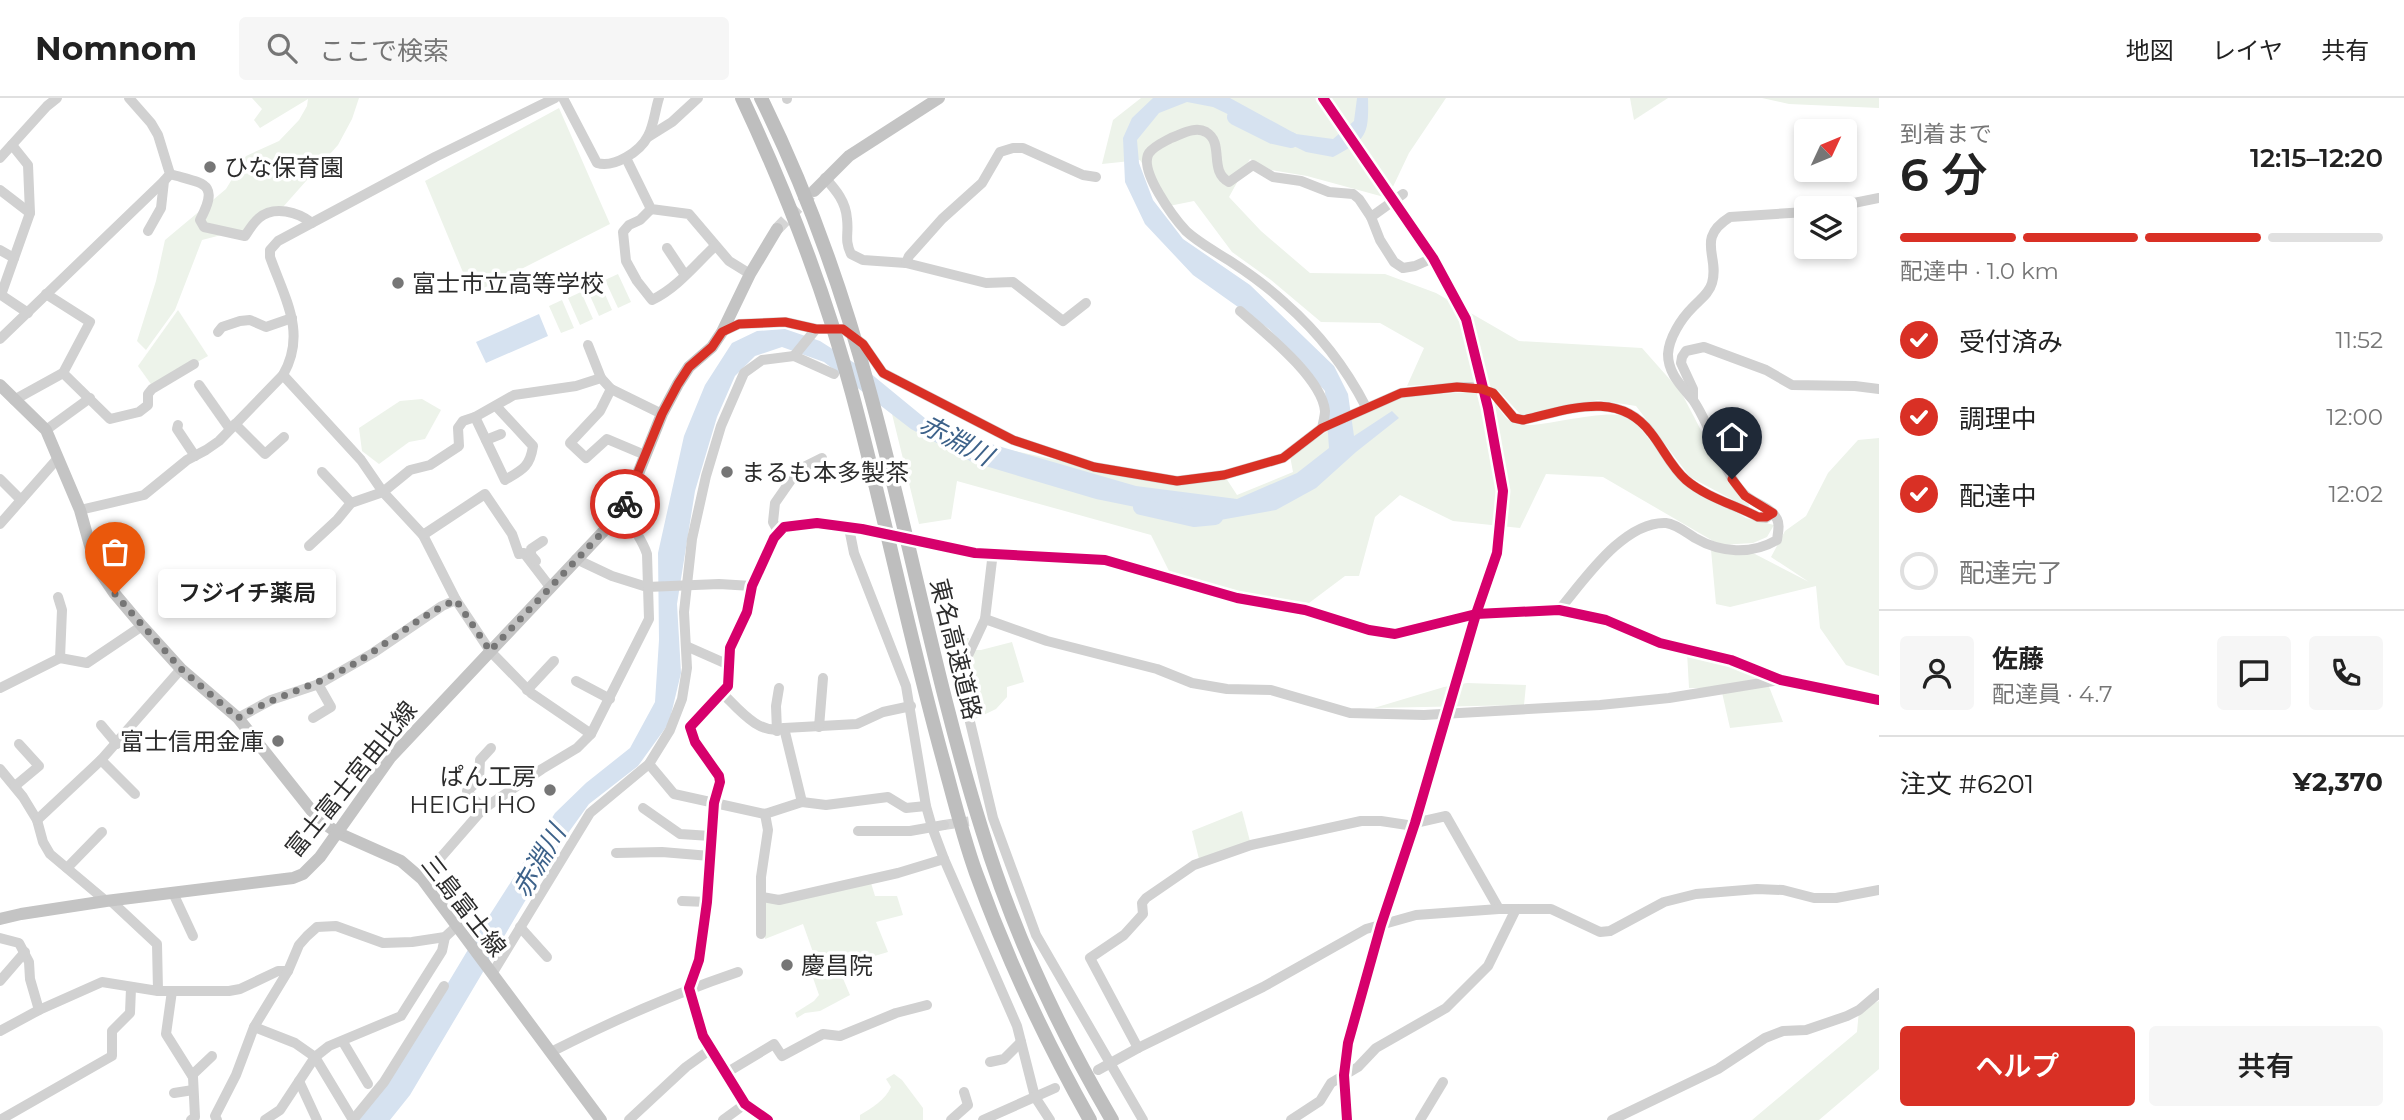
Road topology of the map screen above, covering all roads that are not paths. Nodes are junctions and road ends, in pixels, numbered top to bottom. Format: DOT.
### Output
graph roads {
  1 [pos="57,98"];
  2 [pos="129,98"];
  3 [pos="555,98"];
  4 [pos="563,98"];
  5 [pos="659,98"];
  6 [pos="698,98"];
  7 [pos="742,98"];
  8 [pos="761,98"];
  9 [pos="939,98"];
  10 [pos="1323,98"];
  11 [pos="648,137"];
  12 [pos="12,145"];
  13 [pos="0,158"];
  14 [pos="626,158"];
  15 [pos="167,177"];
  16 [pos="825,177"];
  17 [pos="1096,177"];
  18 [pos="0,190"];
  19 [pos="814,191"];
  20 [pos="1403,194"];
  21 [pos="1879,198"];
  22 [pos="1857,202"];
  23 [pos="651,209"];
  24 [pos="30,213"];
  25 [pos="1794,213"];
  26 [pos="1371,216"];
  27 [pos="312,223"];
  28 [pos="777,229"];
  29 [pos="148,231"];
  30 [pos="715,246"];
  31 [pos="667,248"];
  32 [pos="0,250"];
  33 [pos="15,258"];
  34 [pos="1433,258"];
  35 [pos="906,262"];
  36 [pos="750,274"];
  37 [pos="685,275"];
  38 [pos="46,294"];
  39 [pos="1,296"];
  40 [pos="1086,303"];
  41 [pos="1240,311"];
  42 [pos="28,313"];
  43 [pos="292,318"];
  44 [pos="218,332"];
  45 [pos="722,332"];
  46 [pos="812,333"];
  47 [pos="0,339"];
  48 [pos="588,345"];
  49 [pos="794,356"];
  50 [pos="194,364"];
  51 [pos="63,373"];
  52 [pos="834,374"];
  53 [pos="283,375"];
  54 [pos="601,378"];
  55 [pos="0,385"];
  56 [pos="199,385"];
  57 [pos="611,390"];
  58 [pos="1879,390"];
  59 [pos="90,398"];
  60 [pos="14,400"];
  61 [pos="1693,400"];
  62 [pos="496,406"];
  63 [pos="1362,409"];
  64 [pos="662,414"];
  65 [pos="475,417"];
  66 [pos="178,425"];
  67 [pos="233,426"];
  68 [pos="1322,428"];
  69 [pos="46,430"];
  70 [pos="501,434"];
  71 [pos="284,437"];
  72 [pos="486,440"];
  73 [pos="645,455"];
  74 [pos="195,456"];
  75 [pos="58,458"];
  76 [pos="822,458"];
  77 [pos="322,472"];
  78 [pos="0,479"];
  79 [pos="383,492"];
  80 [pos="21,500"];
  81 [pos="351,503"];
  82 [pos="625,506"];
  83 [pos="80,510"];
  84 [pos="1773,513"];
  85 [pos="0,523"];
  86 [pos="849,528"];
  87 [pos="862,529"];
  88 [pos="779,533"];
  89 [pos="423,535"];
  90 [pos="542,541"];
  91 [pos="931,543"];
  92 [pos="309,546"];
  93 [pos="993,552"];
  94 [pos="576,559"];
  95 [pos="552,584"];
  96 [pos="687,585"];
  97 [pos="752,586"];
  98 [pos="647,587"];
  99 [pos="244,593"];
  100 [pos="58,597"];
  101 [pos="456,600"];
  102 [pos="1559,610"];
  103 [pos="281,612"];
  104 [pos="1476,614"];
  105 [pos="985,619"];
  106 [pos="142,626"];
  107 [pos="686,646"];
  108 [pos="490,651"];
  109 [pos="60,658"];
  110 [pos="554,661"];
  111 [pos="729,665"];
  112 [pos="181,669"];
  113 [pos="823,678"];
  114 [pos="1780,680"];
  115 [pos="576,681"];
  116 [pos="318,684"];
  117 [pos="0,688"];
  118 [pos="779,688"];
  119 [pos="527,690"];
  120 [pos="721,692"];
  121 [pos="610,699"];
  122 [pos="1879,700"];
  123 [pos="911,706"];
  124 [pos="1448,713"];
  125 [pos="238,718"];
  126 [pos="313,718"];
  127 [pos="101,725"];
  128 [pos="819,727"];
  129 [pos="780,730"];
  130 [pos="591,734"];
  131 [pos="19,744"];
  132 [pos="117,744"];
  133 [pos="491,748"];
  134 [pos="101,760"];
  135 [pos="649,764"];
  136 [pos="0,769"];
  137 [pos="15,786"];
  138 [pos="135,794"];
  139 [pos="802,802"];
  140 [pos="713,803"];
  141 [pos="926,806"];
  142 [pos="643,808"];
  143 [pos="483,809"];
  144 [pos="765,814"];
  145 [pos="37,820"];
  146 [pos="1415,824"];
  147 [pos="944,825"];
  148 [pos="932,827"];
  149 [pos="858,831"];
  150 [pos="102,832"];
  151 [pos="338,833"];
  152 [pos="711,836"];
  153 [pos="616,853"];
  154 [pos="710,856"];
  155 [pos="944,859"];
  156 [pos="67,868"];
  157 [pos="422,879"];
  158 [pos="1879,890"];
  159 [pos="173,893"];
  160 [pos="762,897"];
  161 [pos="108,901"];
  162 [pos="682,901"];
  163 [pos="707,902"];
  164 [pos="1499,909"];
  165 [pos="1516,909"];
  166 [pos="0,919"];
  167 [pos="1381,925"];
  168 [pos="457,926"];
  169 [pos="520,927"];
  170 [pos="761,934"];
  171 [pos="193,936"];
  172 [pos="445,937"];
  173 [pos="0,938"];
  174 [pos="25,952"];
  175 [pos="547,957"];
  176 [pos="288,971"];
  177 [pos="738,972"];
  178 [pos="491,973"];
  179 [pos="0,981"];
  180 [pos="444,986"];
  181 [pos="131,988"];
  182 [pos="690,988"];
  183 [pos="158,991"];
  184 [pos="172,991"];
  185 [pos="1879,993"];
  186 [pos="927,1005"];
  187 [pos="39,1010"];
  188 [pos="254,1027"];
  189 [pos="0,1031"];
  190 [pos="343,1042"];
  191 [pos="1021,1042"];
  192 [pos="1138,1048"];
  193 [pos="712,1049"];
  194 [pos="551,1052"];
  195 [pos="212,1056"];
  196 [pos="316,1057"];
  197 [pos="990,1062"];
  198 [pos="1109,1064"];
  199 [pos="1098,1070"];
  200 [pos="726,1073"];
  201 [pos="192,1075"];
  202 [pos="1344,1075"];
  203 [pos="299,1081"];
  204 [pos="1443,1082"];
  205 [pos="368,1084"];
  206 [pos="1055,1088"];
  207 [pos="193,1090"];
  208 [pos="964,1092"];
  209 [pos="174,1093"];
  210 [pos="1035,1097"];
  211 [pos="746,1104"];
  212 [pos="282,1115"];
  213 [pos="0,1119"];
  214 [pos="191,1120"];
  215 [pos="217,1120"];
  216 [pos="265,1120"];
  217 [pos="317,1120"];
  218 [pos="353,1120"];
  219 [pos="601,1120"];
  220 [pos="629,1120"];
  221 [pos="723,1120"];
  222 [pos="768,1120"];
  223 [pos="951,1120"];
  224 [pos="983,1120"];
  225 [pos="1050,1120"];
  226 [pos="1090,1120"];
  227 [pos="1112,1120"];
  228 [pos="1143,1120"];
  229 [pos="1291,1120"];
  230 [pos="1347,1120"];
  231 [pos="1420,1120"];
  232 [pos="1612,1120"];
  1 -- 12 [label="street"];
  2 -- 15 [label="street"];
  3 -- 27 [label="street"];
  4 -- 14 [label="street"];
  5 -- 11 [label="street"];
  6 -- 11 [label="street"];
  7 -- 226 [label="highway, 東名高速道路"];
  8 -- 227 [label="highway, 東名高速道路"];
  9 -- 16 [label="main road"];
  10 -- 34 [label="street"];
  11 -- 14 [label="street"];
  12 -- 13 [label="street"];
  12 -- 24 [label="street"];
  14 -- 23 [label="street"];
  15 -- 27 [label="street"];
  15 -- 29 [label="street"];
  15 -- 38 [label="street"];
  16 -- 19 [label="main road"];
  16 -- 35 [label="street"];
  17 -- 35 [label="street"];
  18 -- 24 [label="street"];
  20 -- 26 [label="street"];
  21 -- 22 [label="street"];
  23 -- 30 [label="street"];
  23 -- 37 [label="street"];
  24 -- 33 [label="street"];
  25 -- 61 [label="street"];
  26 -- 34 [label="street"];
  26 -- 63 [label="street"];
  27 -- 43 [label="street"];
  28 -- 36 [label="main road, 富士富士宮由比線"];
  30 -- 36 [label="street"];
  30 -- 37 [label="street"];
  31 -- 37 [label="street"];
  32 -- 33 [label="street"];
  33 -- 39 [label="street"];
  34 -- 104 [label="street"];
  35 -- 40 [label="street"];
  36 -- 45 [label="main road, 富士富士宮由比線"];
  38 -- 42 [label="street"];
  38 -- 51 [label="street"];
  39 -- 42 [label="street"];
  41 -- 68 [label="street"];
  42 -- 47 [label="street"];
  43 -- 44 [label="street"];
  43 -- 53 [label="street"];
  45 -- 46 [label="street"];
  45 -- 64 [label="main road, 富士富士宮由比線"];
  46 -- 49 [label="street"];
  46 -- 68 [label="street"];
  48 -- 54 [label="street"];
  49 -- 52 [label="street"];
  49 -- 96 [label="street"];
  50 -- 59 [label="street"];
  51 -- 59 [label="street"];
  51 -- 60 [label="street"];
  53 -- 67 [label="street"];
  53 -- 79 [label="street"];
  54 -- 57 [label="street"];
  54 -- 62 [label="street"];
  55 -- 60 [label="main road, 三島富士線"];
  56 -- 67 [label="street"];
  57 -- 64 [label="street"];
  57 -- 73 [label="street"];
  58 -- 61 [label="street"];
  59 -- 69 [label="street"];
  60 -- 69 [label="main road, 三島富士線"];
  61 -- 84 [label="street"];
  62 -- 65 [label="street"];
  62 -- 72 [label="street"];
  63 -- 68 [label="street"];
  63 -- 84 [label="street"];
  64 -- 73 [label="main road, 富士富士宮由比線"];
  65 -- 72 [label="street"];
  65 -- 79 [label="street"];
  66 -- 74 [label="street"];
  67 -- 71 [label="street"];
  67 -- 74 [label="street"];
  69 -- 75 [label="main road, 三島富士線"];
  70 -- 72 [label="street"];
  73 -- 82 [label="main road, 富士富士宮由比線"];
  74 -- 83 [label="street"];
  75 -- 80 [label="street"];
  75 -- 83 [label="main road, 三島富士線"];
  76 -- 88 [label="street"];
  77 -- 81 [label="street"];
  78 -- 80 [label="street"];
  79 -- 81 [label="street"];
  79 -- 89 [label="street"];
  80 -- 85 [label="street"];
  81 -- 92 [label="street"];
  82 -- 94 [label="main road, 富士富士宮由比線"];
  82 -- 98 [label="street"];
  83 -- 106 [label="main road, 三島富士線"];
  84 -- 102 [label="street"];
  86 -- 87 [label="street"];
  86 -- 88 [label="street"];
  86 -- 123 [label="street"];
  88 -- 97 [label="street"];
  89 -- 95 [label="street"];
  89 -- 101 [label="street"];
  90 -- 95 [label="street"];
  91 -- 93 [label="street"];
  93 -- 104 [label="street"];
  93 -- 105 [label="street"];
  94 -- 95 [label="main road, 富士富士宮由比線"];
  94 -- 98 [label="street"];
  95 -- 108 [label="main road, 富士富士宮由比線"];
  96 -- 97 [label="street"];
  96 -- 98 [label="street"];
  96 -- 107 [label="street"];
  97 -- 111 [label="street"];
  98 -- 121 [label="street"];
  99 -- 103 [label="street"];
  100 -- 109 [label="street"];
  101 -- 108 [label="street"];
  101 -- 116 [label="street"];
  102 -- 104 [label="street"];
  102 -- 114 [label="street"];
  104 -- 124 [label="street"];
  105 -- 124 [label="street"];
  105 -- 198 [label="street"];
  106 -- 109 [label="street"];
  106 -- 112 [label="main road, 三島富士線"];
  107 -- 111 [label="street"];
  107 -- 135 [label="street"];
  108 -- 119 [label="street"];
  108 -- 151 [label="main road, 富士富士宮由比線"];
  109 -- 117 [label="street"];
  110 -- 119 [label="street"];
  111 -- 120 [label="street"];
  112 -- 125 [label="main road, 三島富士線"];
  112 -- 132 [label="street"];
  113 -- 128 [label="street"];
  114 -- 122 [label="street"];
  114 -- 124 [label="street"];
  115 -- 121 [label="street"];
  116 -- 125 [label="street"];
  116 -- 126 [label="street"];
  118 -- 129 [label="street"];
  119 -- 130 [label="street"];
  120 -- 129 [label="street"];
  120 -- 140 [label="street"];
  121 -- 130 [label="street"];
  123 -- 128 [label="street"];
  123 -- 141 [label="street"];
  124 -- 146 [label="street"];
  125 -- 151 [label="main road, 三島富士線"];
  127 -- 132 [label="street"];
  128 -- 129 [label="street"];
  129 -- 139 [label="street"];
  130 -- 143 [label="street"];
  131 -- 137 [label="street"];
  132 -- 134 [label="street"];
  133 -- 143 [label="street"];
  134 -- 138 [label="street"];
  134 -- 145 [label="street"];
  135 -- 140 [label="street"];
  135 -- 169 [label="street"];
  136 -- 137 [label="street"];
  137 -- 145 [label="street"];
  139 -- 141 [label="street"];
  139 -- 144 [label="street"];
  140 -- 144 [label="street"];
  140 -- 152 [label="street"];
  141 -- 148 [label="street"];
  142 -- 152 [label="street"];
  143 -- 157 [label="street"];
  144 -- 160 [label="street"];
  145 -- 156 [label="street"];
  146 -- 164 [label="street"];
  146 -- 167 [label="street"];
  146 -- 192 [label="street"];
  147 -- 148 [label="street"];
  148 -- 149 [label="street"];
  148 -- 155 [label="street"];
  150 -- 156 [label="street"];
  151 -- 157 [label="main road, 三島富士線"];
  151 -- 159 [label="main road, 富士富士宮由比線"];
  152 -- 154 [label="street"];
  153 -- 154 [label="street"];
  154 -- 163 [label="street"];
  155 -- 160 [label="street"];
  155 -- 191 [label="street"];
  156 -- 161 [label="street"];
  157 -- 168 [label="main road, 三島富士線"];
  158 -- 165 [label="street"];
  159 -- 161 [label="main road, 富士富士宮由比線"];
  159 -- 171 [label="street"];
  160 -- 170 [label="street"];
  161 -- 166 [label="main road, 富士富士宮由比線"];
  161 -- 183 [label="street"];
  162 -- 163 [label="street"];
  163 -- 182 [label="street"];
  164 -- 165 [label="street"];
  164 -- 167 [label="street"];
  165 -- 202 [label="street"];
  167 -- 192 [label="street"];
  167 -- 202 [label="street"];
  168 -- 172 [label="street"];
  168 -- 178 [label="main road, 三島富士線"];
  169 -- 175 [label="street"];
  169 -- 178 [label="street"];
  172 -- 176 [label="street"];
  172 -- 190 [label="street"];
  173 -- 174 [label="street"];
  174 -- 179 [label="street"];
  174 -- 187 [label="street"];
  176 -- 184 [label="street"];
  176 -- 188 [label="street"];
  177 -- 182 [label="street"];
  178 -- 194 [label="main road, 三島富士線"];
  180 -- 218 [label="street"];
  181 -- 183 [label="street"];
  181 -- 187 [label="street"];
  181 -- 213 [label="street"];
  182 -- 193 [label="street"];
  182 -- 194 [label="street"];
  183 -- 184 [label="street"];
  184 -- 201 [label="street"];
  185 -- 232 [label="street"];
  186 -- 200 [label="street"];
  187 -- 189 [label="street"];
  188 -- 196 [label="street"];
  188 -- 215 [label="street"];
  190 -- 196 [label="street"];
  190 -- 205 [label="street"];
  191 -- 197 [label="street"];
  191 -- 210 [label="street"];
  192 -- 198 [label="street"];
  193 -- 200 [label="street"];
  193 -- 220 [label="street"];
  194 -- 219 [label="main road, 三島富士線"];
  195 -- 201 [label="street"];
  196 -- 203 [label="street"];
  196 -- 218 [label="street"];
  198 -- 199 [label="street"];
  198 -- 228 [label="street"];
  200 -- 211 [label="street"];
  201 -- 207 [label="street"];
  202 -- 229 [label="street"];
  202 -- 230 [label="street"];
  203 -- 212 [label="street"];
  203 -- 217 [label="street"];
  204 -- 231 [label="street"];
  206 -- 210 [label="street"];
  207 -- 209 [label="street"];
  207 -- 214 [label="street"];
  208 -- 223 [label="street"];
  210 -- 224 [label="street"];
  210 -- 225 [label="street"];
  211 -- 221 [label="street"];
  211 -- 222 [label="street"];
  212 -- 216 [label="street"];
}
